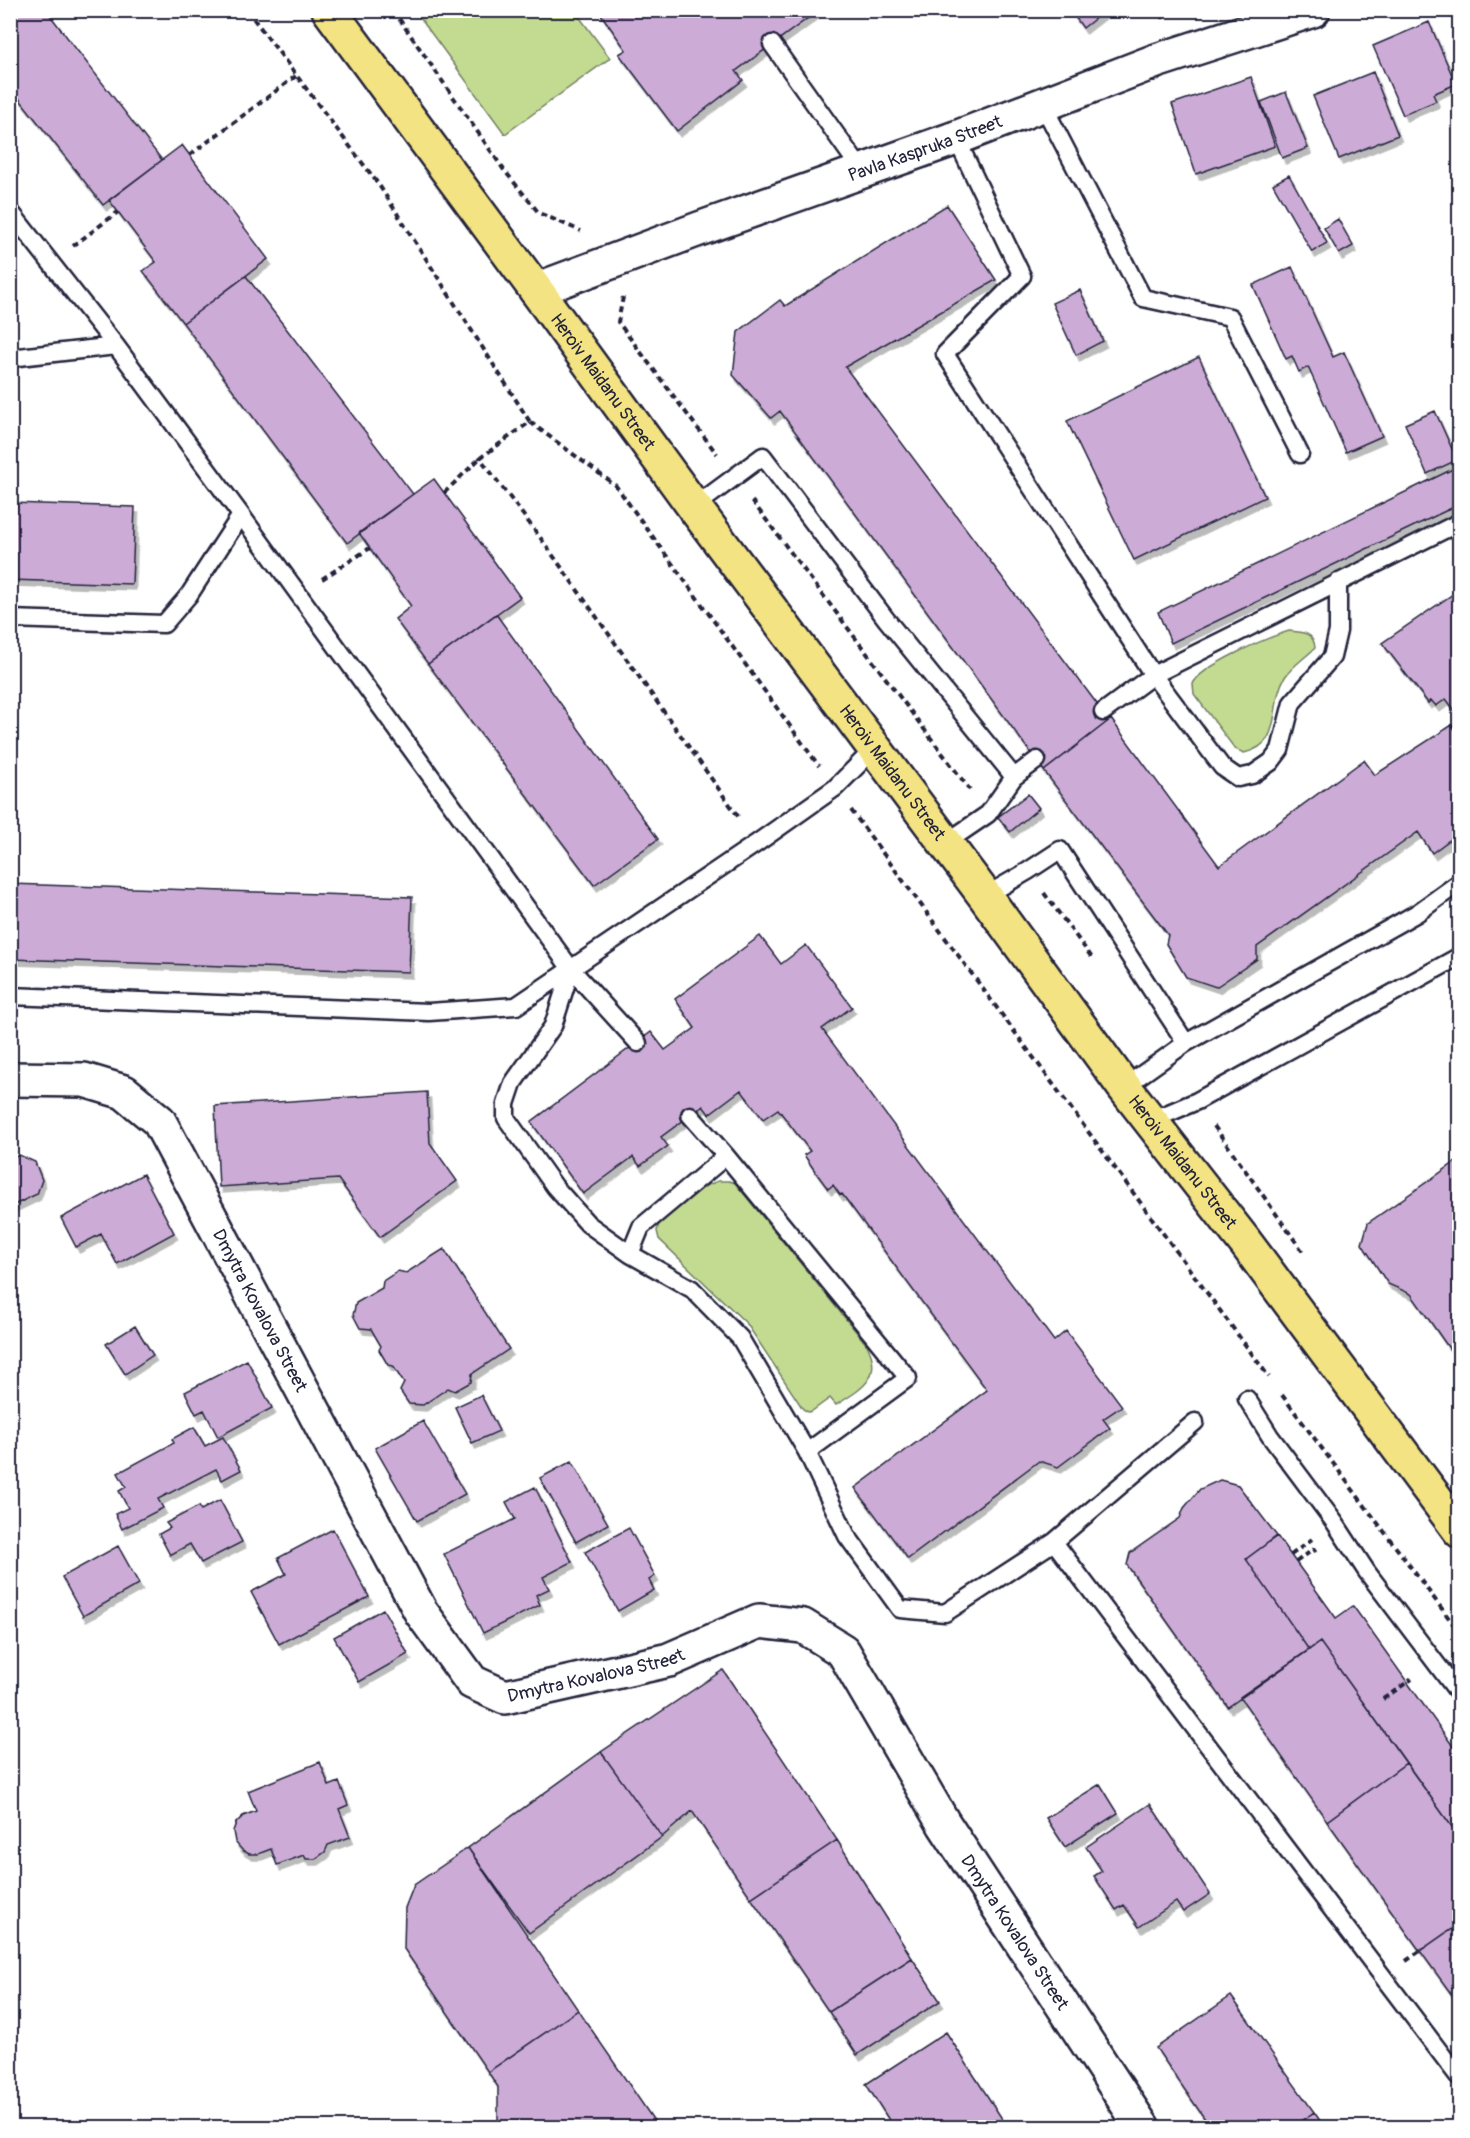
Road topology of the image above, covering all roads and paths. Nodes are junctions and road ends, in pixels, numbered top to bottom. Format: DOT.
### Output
graph roads {
  1 [pos="247,10"];
  2 [pos="329,10"];
  3 [pos="1313,10"];
  4 [pos="772,45"];
  5 [pos="296,76"];
  6 [pos="1043,105"];
  7 [pos="956,138"];
  8 [pos="190,154"];
  9 [pos="862,171"];
  10 [pos="10,211"];
  11 [pos="118,212"];
  12 [pos="50,263"];
  13 [pos="536,290"];
  14 [pos="116,346"];
  15 [pos="10,358"];
  16 [pos="530,422"];
  17 [pos="1300,454"];
  18 [pos="480,458"];
  19 [pos="444,493"];
  20 [pos="694,507"];
  21 [pos="241,514"];
  22 [pos="1460,529"];
  23 [pos="370,548"];
  24 [pos="1338,582"];
  25 [pos="298,594"];
  26 [pos="10,620"];
  27 [pos="1153,675"];
  28 [pos="1103,712"];
  29 [pos="874,749"];
  30 [pos="1037,760"];
  31 [pos="1014,777"];
  32 [pos="835,788"];
  33 [pos="757,843"];
  34 [pos="944,844"];
  35 [pos="1460,882"];
  36 [pos="985,896"];
  37 [pos="1459,958"];
  38 [pos="571,969"];
  39 [pos="10,996"];
  40 [pos="638,1042"];
  41 [pos="1186,1043"];
  42 [pos="10,1079"];
  43 [pos="1124,1087"];
  44 [pos="690,1115"];
  45 [pos="1150,1121"];
  46 [pos="726,1156"];
  47 [pos="630,1254"];
  48 [pos="1273,1382"];
  49 [pos="1280,1392"];
  50 [pos="1247,1399"];
  51 [pos="1195,1422"];
  52 [pos="807,1452"];
  53 [pos="1460,1532"];
  54 [pos="1316,1536"];
  55 [pos="1054,1542"];
  56 [pos="1291,1555"];
  57 [pos="1460,1633"];
  58 [pos="1407,1682"];
  59 [pos="1460,1695"];
  60 [pos="1383,1699"];
  61 [pos="1458,2076"];
  62 [pos="1143,2127"];
  1 -- 5 [label="path"];
  2 -- 13 [label="main road, Heroiv Maidanu Street"];
  3 -- 6 [label="street, Pavla Kaspruka Street"];
  4 -- 9 [label="lane"];
  5 -- 8 [label="path"];
  5 -- 16 [label="path"];
  6 -- 7 [label="street, Pavla Kaspruka Street"];
  6 -- 17 [label="lane"];
  7 -- 9 [label="street, Pavla Kaspruka Street"];
  7 -- 27 [label="lane"];
  9 -- 13 [label="street, Pavla Kaspruka Street"];
  10 -- 12 [label="lane"];
  11 -- 12 [label="path"];
  12 -- 14 [label="lane"];
  13 -- 20 [label="main road, Heroiv Maidanu Street"];
  14 -- 15 [label="lane"];
  14 -- 21 [label="lane"];
  16 -- 18 [label="path"];
  16 -- 32 [label="path"];
  18 -- 19 [label="path"];
  18 -- 33 [label="path"];
  20 -- 29 [label="main road, Heroiv Maidanu Street"];
  20 -- 31 [label="lane"];
  21 -- 25 [label="lane"];
  21 -- 26 [label="lane"];
  22 -- 24 [label="lane"];
  23 -- 25 [label="path"];
  24 -- 27 [label="lane"];
  24 -- 27 [label="lane"];
  25 -- 38 [label="lane"];
  27 -- 28 [label="lane"];
  29 -- 32 [label="lane"];
  29 -- 34 [label="main road, Heroiv Maidanu Street"];
  30 -- 31 [label="lane"];
  31 -- 34 [label="lane"];
  32 -- 33 [label="lane"];
  32 -- 48 [label="path"];
  33 -- 38 [label="lane"];
  34 -- 36 [label="main road, Heroiv Maidanu Street"];
  35 -- 41 [label="lane"];
  36 -- 41 [label="lane"];
  36 -- 43 [label="main road, Heroiv Maidanu Street"];
  37 -- 45 [label="lane"];
  38 -- 39 [label="lane"];
  38 -- 40 [label="lane"];
  38 -- 47 [label="lane"];
  41 -- 43 [label="lane"];
  42 -- 62 [label="street, Dmytra Kovalova Street"];
  43 -- 45 [label="main road, Heroiv Maidanu Street"];
  44 -- 46 [label="lane"];
  45 -- 53 [label="main road, Heroiv Maidanu Street"];
  46 -- 47 [label="lane"];
  46 -- 52 [label="lane"];
  47 -- 52 [label="lane"];
  49 -- 57 [label="path"];
  50 -- 59 [label="lane"];
  51 -- 55 [label="lane"];
  52 -- 55 [label="lane"];
  54 -- 56 [label="path"];
  55 -- 61 [label="lane"];
  58 -- 60 [label="path"];
}
